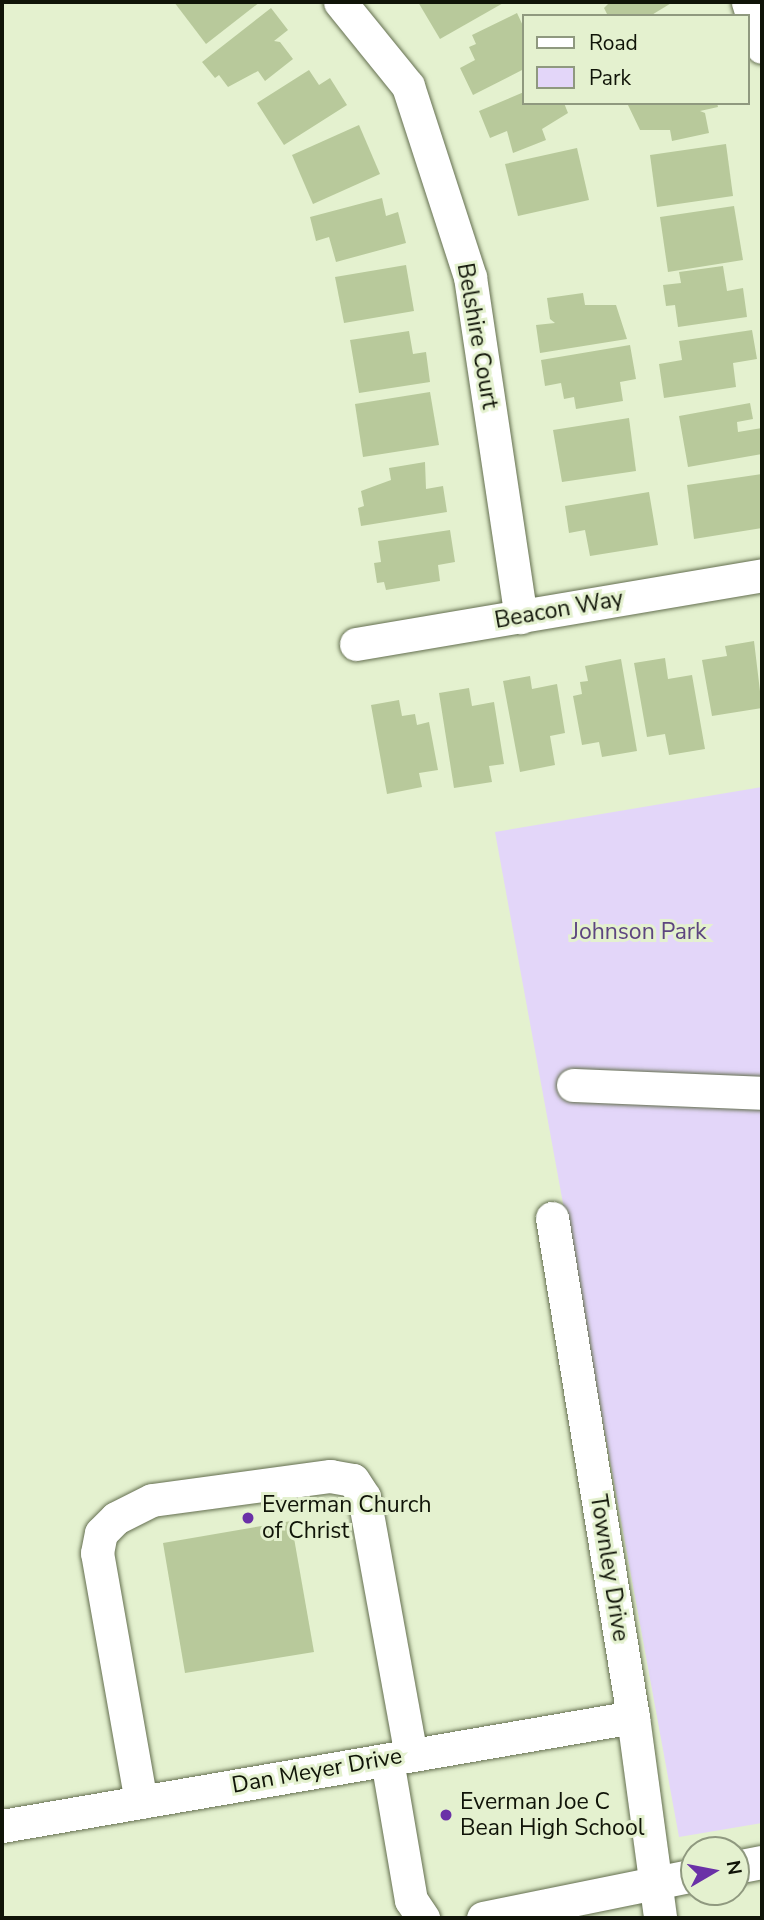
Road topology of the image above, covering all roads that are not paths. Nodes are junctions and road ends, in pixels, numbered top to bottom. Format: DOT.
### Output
graph roads {
  1 [pos="340,2"];
  2 [pos="748,2"];
  3 [pos="762,47"];
  4 [pos="762,575"];
  5 [pos="521,618"];
  6 [pos="355,644"];
  7 [pos="573,1085"];
  8 [pos="762,1093"];
  9 [pos="552,1218"];
  10 [pos="633,1717"];
  11 [pos="399,1757"];
  12 [pos="141,1802"];
  13 [pos="2,1826"];
  14 [pos="680,1878"];
  15 [pos="655,1882"];
  16 [pos="523,1913"];
  17 [pos="423,1918"];
  18 [pos="483,1918"];
  19 [pos="660,1918"];
  1 -- 5 [label="street, Belshire Court"];
  2 -- 3 [label="street"];
  4 -- 5 [label="street, Beacon Way"];
  5 -- 6 [label="street, Beacon Way"];
  7 -- 8 [label="street"];
  9 -- 10 [label="street, Townley Drive"];
  10 -- 11 [label="street, Dan Meyer Drive"];
  10 -- 15 [label="street, Townley Drive"];
  11 -- 12 [label="street, Dan Meyer Drive"];
  11 -- 12 [label="street"];
  11 -- 17 [label="street"];
  12 -- 13 [label="street, Dan Meyer Drive"];
  14 -- 15 [label="street"];
  15 -- 16 [label="street"];
  15 -- 19 [label="street, Townley Drive"];
  16 -- 18 [label="street"];
}
